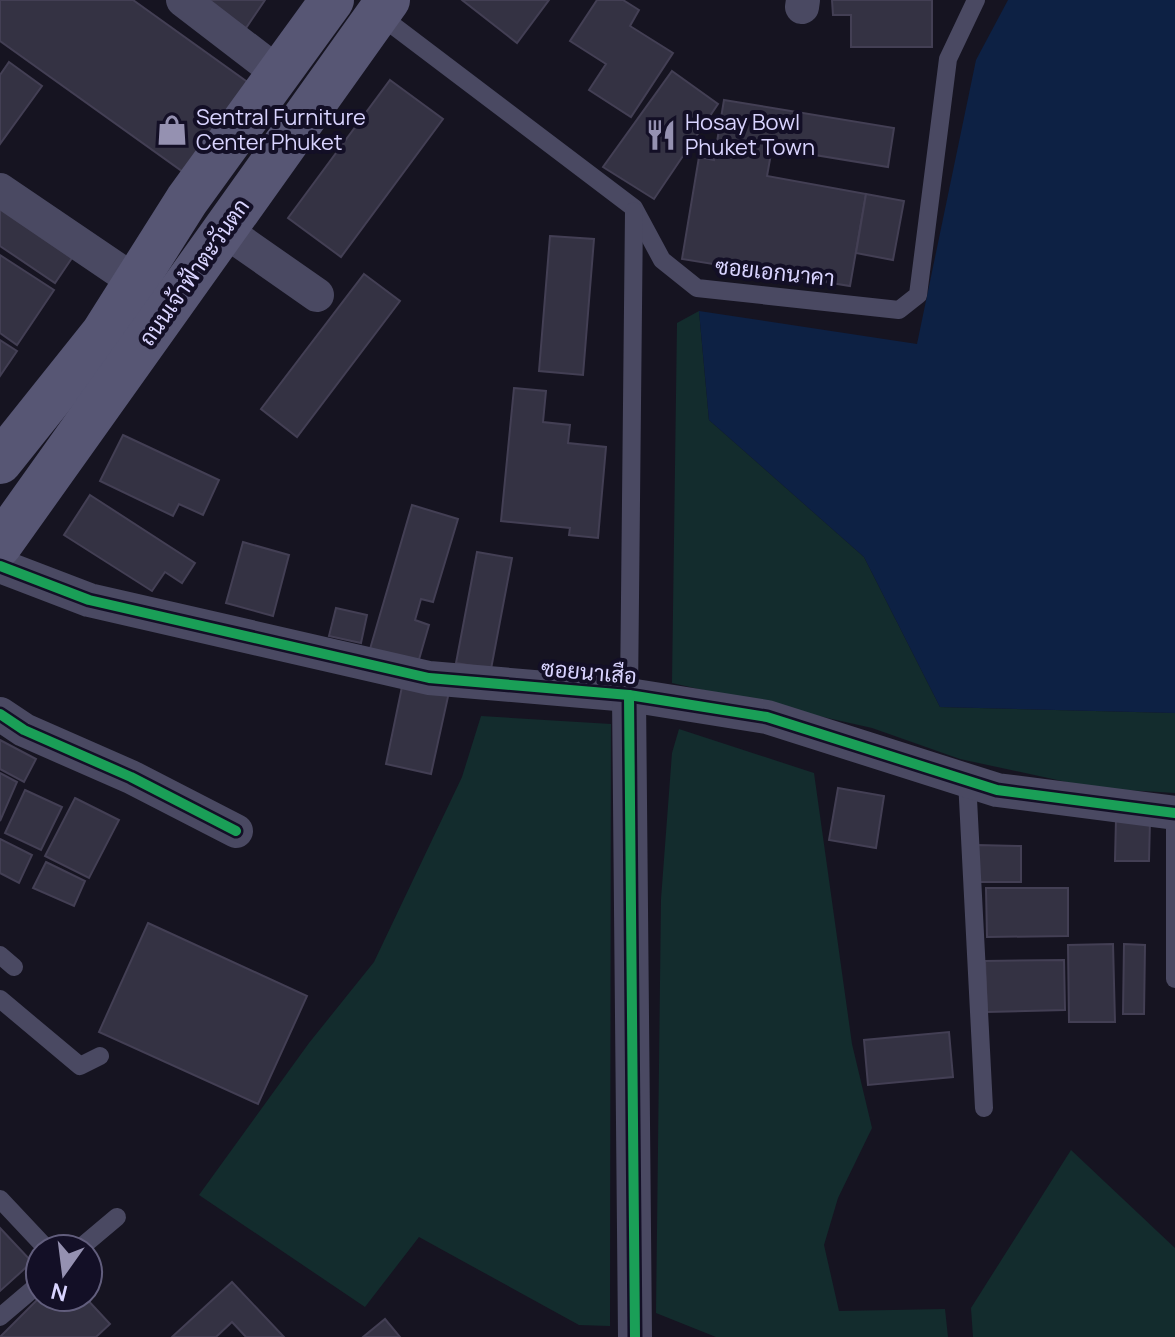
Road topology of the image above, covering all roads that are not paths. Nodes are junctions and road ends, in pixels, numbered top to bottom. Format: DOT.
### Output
graph roads {
  1 [pos="183,0"];
  2 [pos="332,0"];
  3 [pos="976,0"];
  4 [pos="383,7"];
  5 [pos="278,73"];
  6 [pos="0,190"];
  7 [pos="634,208"];
  8 [pos="224,230"];
  9 [pos="137,283"];
  10 [pos="317,295"];
  11 [pos="0,462"];
  12 [pos="0,545"];
  13 [pos="0,566"];
  14 [pos="629,695"];
  15 [pos="0,714"];
  16 [pos="967,780"];
  17 [pos="1175,813"];
  18 [pos="236,831"];
  19 [pos="1175,879"];
  20 [pos="1175,979"];
  21 [pos="0,999"];
  22 [pos="100,1056"];
  23 [pos="984,1108"];
  24 [pos="0,1199"];
  25 [pos="117,1217"];
  26 [pos="32,1233"];
  27 [pos="98,1233"];
  28 [pos="24,1297"];
  29 [pos="0,1317"];
  30 [pos="635,1337"];
  1 -- 5 [label="street"];
  2 -- 5 [label="main road, ถนนเจ้าฟ้าตะวันตก"];
  3 -- 7 [label="lane, ซอยเอกนาคา"];
  4 -- 7 [label="lane, ซอยเอกนาคา"];
  4 -- 8 [label="main road, ถนนเจ้าฟ้าตะวันตก"];
  5 -- 9 [label="main road, ถนนเจ้าฟ้าตะวันตก"];
  6 -- 9 [label="street"];
  7 -- 14 [label="lane"];
  8 -- 10 [label="street"];
  8 -- 12 [label="main road, ถนนเจ้าฟ้าตะวันตก"];
  9 -- 11 [label="main road, ถนนเจ้าฟ้าตะวันตก"];
  13 -- 14 [label="street, ซอยนาเสือ"];
  14 -- 16 [label="street, ซอยนาเสือ"];
  14 -- 30 [label="street"];
  15 -- 18 [label="street"];
  16 -- 17 [label="street, ซอยนาเสือ"];
  16 -- 23 [label="lane"];
  17 -- 19 [label="lane"];
  19 -- 20 [label="lane"];
  21 -- 22 [label="lane"];
  24 -- 26 [label="lane"];
  25 -- 27 [label="lane"];
  28 -- 29 [label="lane"];
}
